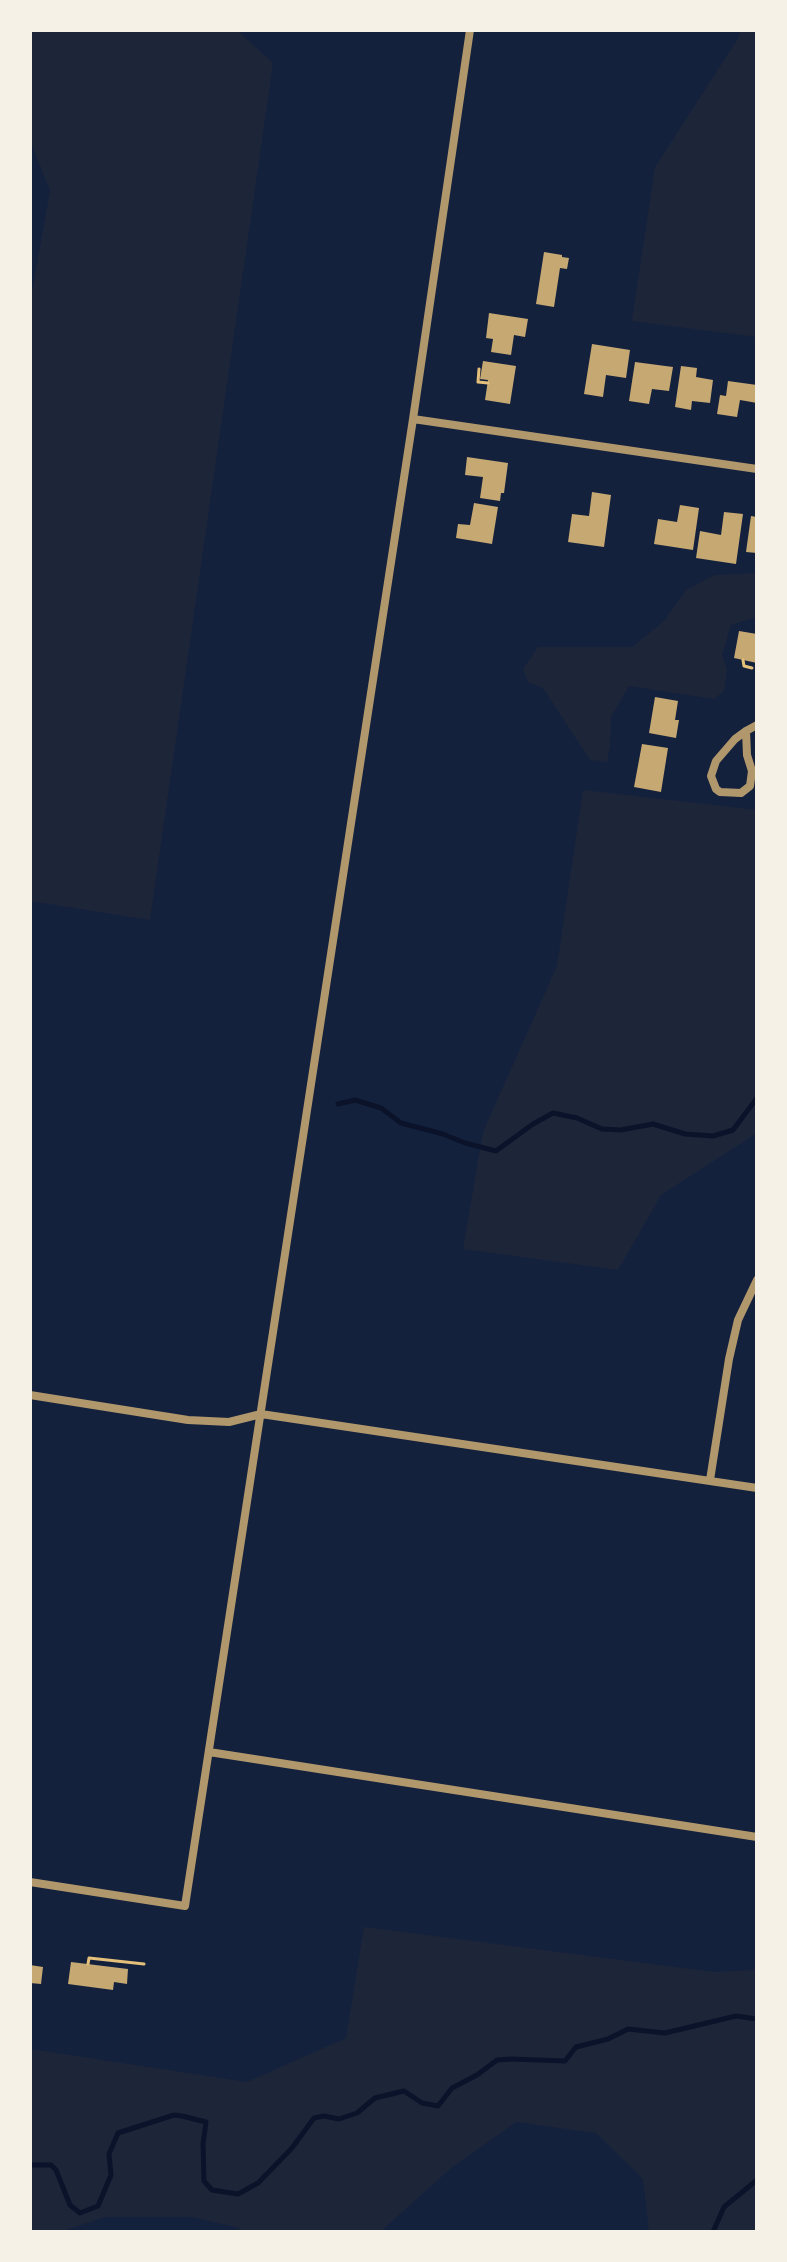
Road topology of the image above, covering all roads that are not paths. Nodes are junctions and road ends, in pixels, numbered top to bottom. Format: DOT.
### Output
graph roads {
  1 [pos="470,30"];
  2 [pos="413,419"];
  3 [pos="757,469"];
  4 [pos="757,725"];
  5 [pos="746,731"];
  6 [pos="757,1280"];
  7 [pos="30,1395"];
  8 [pos="261,1414"];
  9 [pos="710,1480"];
  10 [pos="757,1488"];
  11 [pos="209,1752"];
  12 [pos="757,1837"];
  13 [pos="30,1882"];
  1 -- 2 [label="street"];
  2 -- 3 [label="street"];
  2 -- 8 [label="street"];
  4 -- 5 [label="street"];
  5 -- 5 [label="street"];
  6 -- 9 [label="street"];
  7 -- 8 [label="street"];
  8 -- 9 [label="street"];
  8 -- 11 [label="street"];
  9 -- 10 [label="street"];
  11 -- 12 [label="street"];
  11 -- 13 [label="street"];
}
